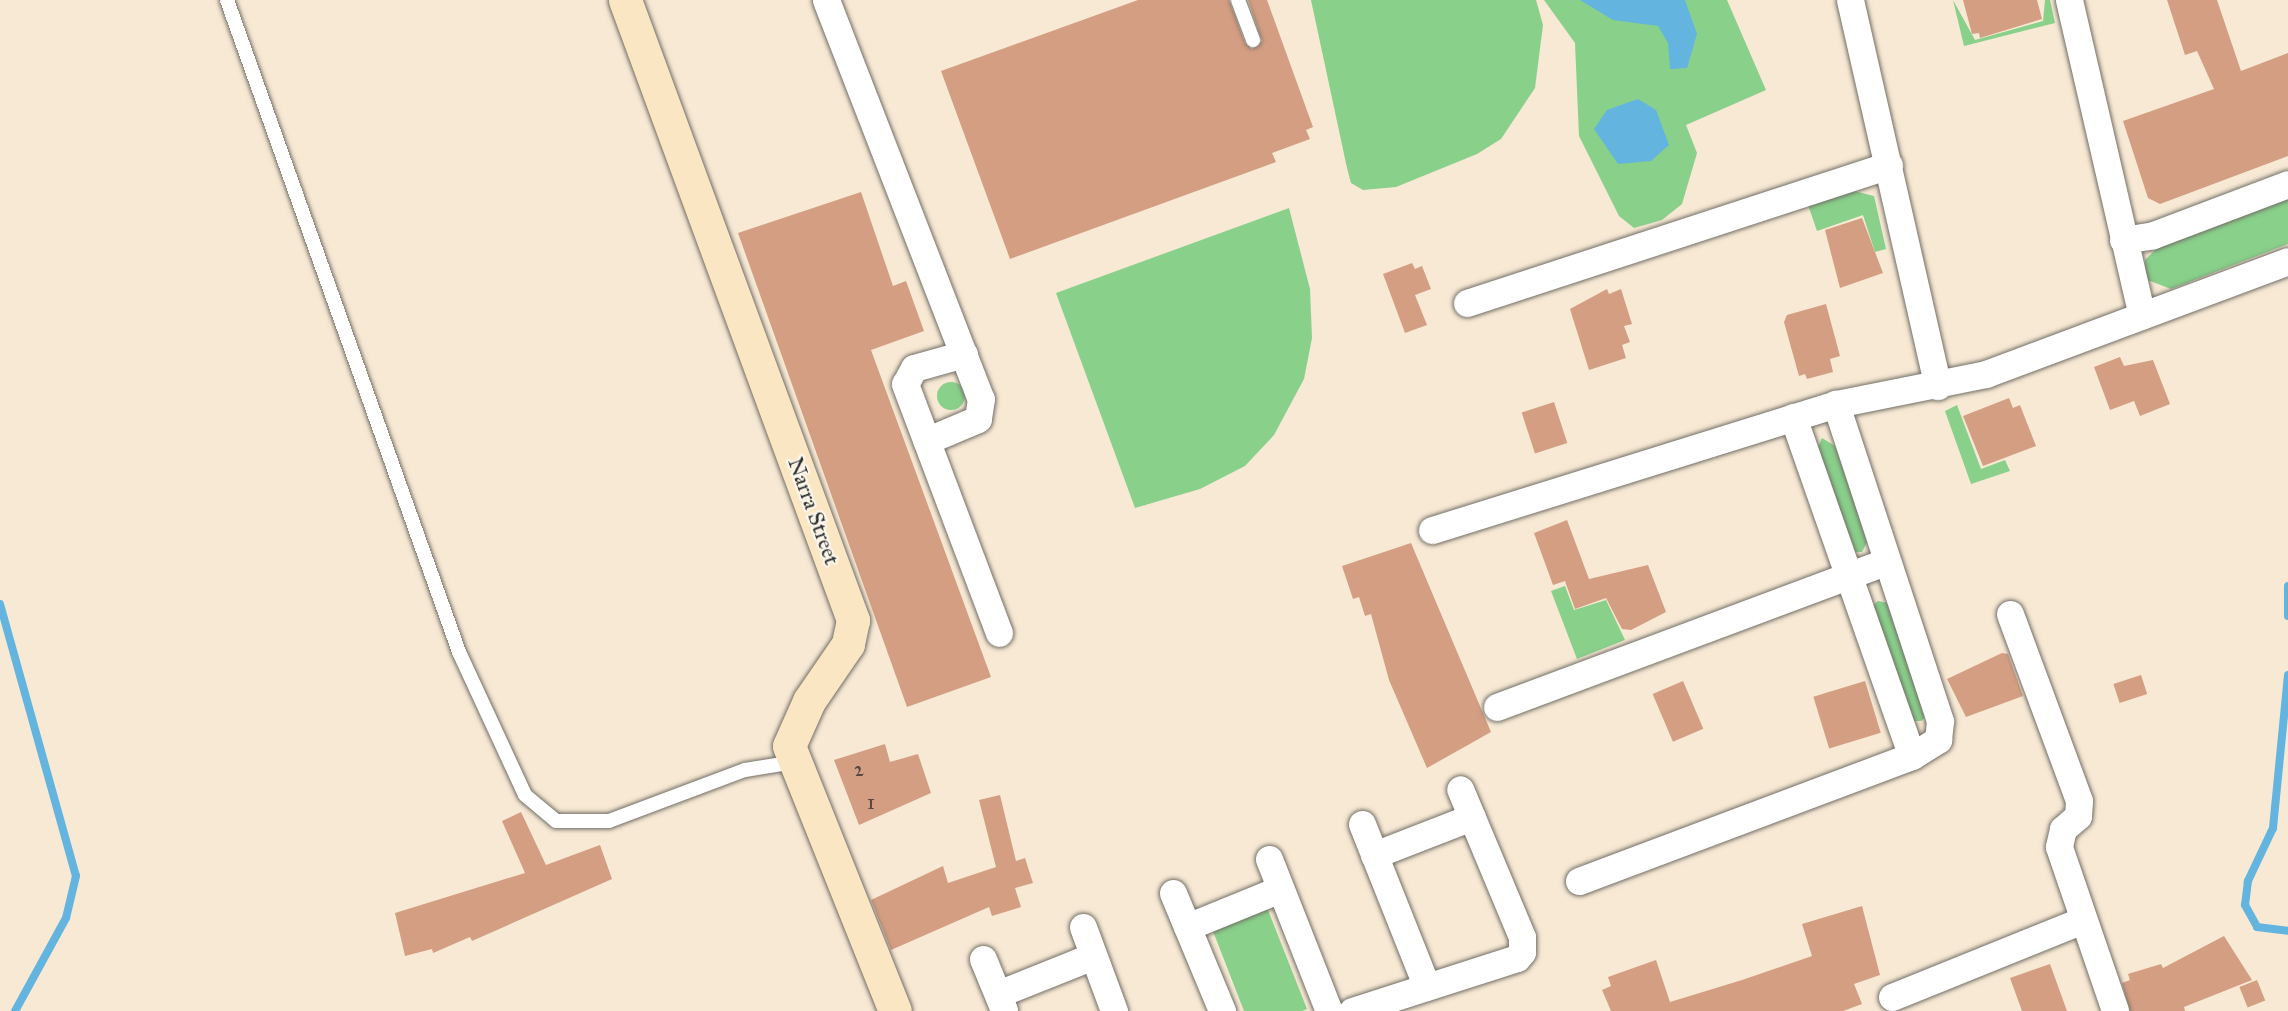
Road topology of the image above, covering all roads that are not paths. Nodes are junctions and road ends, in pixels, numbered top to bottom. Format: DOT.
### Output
graph roads {
  1 [pos="227,0"];
  2 [pos="625,0"];
  3 [pos="826,0"];
  4 [pos="1238,0"];
  5 [pos="1850,0"];
  6 [pos="2069,0"];
  7 [pos="1253,40"];
  8 [pos="1889,165"];
  9 [pos="2288,184"];
  10 [pos="2123,240"];
  11 [pos="2288,261"];
  12 [pos="1467,303"];
  13 [pos="2142,315"];
  14 [pos="964,354"];
  15 [pos="1938,386"];
  16 [pos="1836,404"];
  17 [pos="1793,417"];
  18 [pos="926,441"];
  19 [pos="1432,530"];
  20 [pos="1887,561"];
  21 [pos="1848,574"];
  22 [pos="2010,614"];
  23 [pos="999,633"];
  24 [pos="1497,707"];
  25 [pos="1912,756"];
  26 [pos="795,762"];
  27 [pos="1460,789"];
  28 [pos="1472,817"];
  29 [pos="1362,824"];
  30 [pos="1374,855"];
  31 [pos="1269,859"];
  32 [pos="1580,880"];
  33 [pos="1280,889"];
  34 [pos="1173,893"];
  35 [pos="2080,921"];
  36 [pos="1083,927"];
  37 [pos="1187,927"];
  38 [pos="1094,956"];
  39 [pos="984,958"];
  40 [pos="1427,987"];
  41 [pos="1892,996"];
  42 [pos="1001,1002"];
  43 [pos="895,1011"];
  44 [pos="1114,1011"];
  45 [pos="1221,1011"];
  46 [pos="1329,1011"];
  47 [pos="1352,1011"];
  48 [pos="2115,1011"];
  1 -- 26 [label="lane"];
  2 -- 26 [label="street, Narra Street"];
  3 -- 14 [label="street"];
  4 -- 7 [label="lane"];
  5 -- 8 [label="street"];
  6 -- 10 [label="street"];
  8 -- 12 [label="street"];
  8 -- 15 [label="street"];
  9 -- 10 [label="street"];
  10 -- 13 [label="street"];
  11 -- 13 [label="street"];
  13 -- 15 [label="street"];
  14 -- 18 [label="street"];
  14 -- 18 [label="street"];
  15 -- 16 [label="street"];
  16 -- 17 [label="street"];
  16 -- 20 [label="street"];
  17 -- 19 [label="street"];
  17 -- 21 [label="street"];
  18 -- 23 [label="street"];
  20 -- 21 [label="street"];
  20 -- 25 [label="street"];
  21 -- 24 [label="street"];
  21 -- 25 [label="street"];
  22 -- 35 [label="street"];
  25 -- 32 [label="street"];
  26 -- 43 [label="street, Narra Street"];
  27 -- 28 [label="street"];
  28 -- 30 [label="street"];
  28 -- 40 [label="street"];
  29 -- 30 [label="street"];
  30 -- 40 [label="street"];
  31 -- 33 [label="street"];
  33 -- 37 [label="street"];
  33 -- 46 [label="street"];
  34 -- 37 [label="street"];
  35 -- 41 [label="street"];
  35 -- 48 [label="street"];
  36 -- 38 [label="street"];
  37 -- 45 [label="street"];
  38 -- 42 [label="street"];
  38 -- 44 [label="street"];
  39 -- 42 [label="street"];
  40 -- 47 [label="street"];
}
